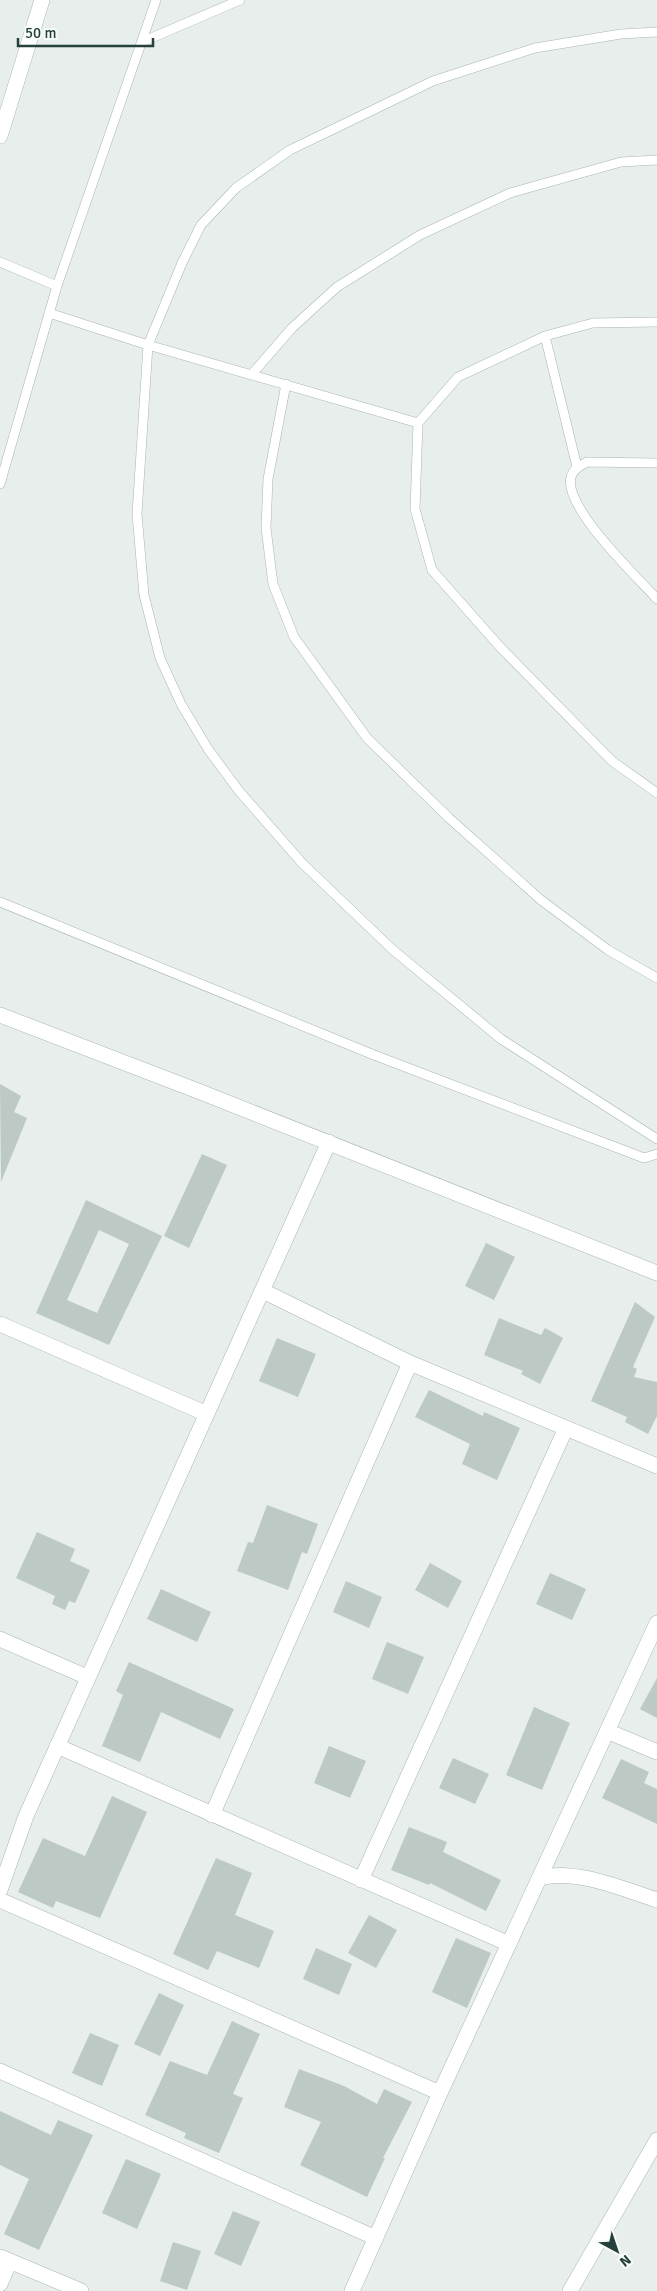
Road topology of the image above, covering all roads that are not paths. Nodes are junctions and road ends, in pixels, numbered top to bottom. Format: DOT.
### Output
graph roads {
  1 [pos="42,0"];
  2 [pos="156,0"];
  3 [pos="240,0"];
  4 [pos="657,32"];
  5 [pos="142,42"];
  6 [pos="3,117"];
  7 [pos="0,136"];
  8 [pos="657,160"];
  9 [pos="0,262"];
  10 [pos="57,286"];
  11 [pos="49,313"];
  12 [pos="657,322"];
  13 [pos="545,336"];
  14 [pos="148,345"];
  15 [pos="252,374"];
  16 [pos="286,384"];
  17 [pos="418,423"];
  18 [pos="657,463"];
  19 [pos="577,467"];
  20 [pos="0,484"];
  21 [pos="657,599"];
  22 [pos="657,793"];
  23 [pos="0,902"];
  24 [pos="657,978"];
  25 [pos="0,1015"];
  26 [pos="657,1139"];
  27 [pos="329,1142"];
  28 [pos="657,1154"];
  29 [pos="657,1272"];
  30 [pos="263,1291"];
  31 [pos="0,1324"];
  32 [pos="410,1363"];
  33 [pos="207,1414"];
  34 [pos="566,1428"];
  35 [pos="657,1466"];
  36 [pos="657,1623"];
  37 [pos="0,1640"];
  38 [pos="87,1677"];
  39 [pos="607,1731"];
  40 [pos="57,1746"];
  41 [pos="657,1752"];
  42 [pos="212,1814"];
  43 [pos="540,1878"];
  44 [pos="360,1880"];
  45 [pos="0,1890"];
  46 [pos="0,1900"];
  47 [pos="657,1900"];
  48 [pos="508,1944"];
  49 [pos="0,2071"];
  50 [pos="440,2093"];
  51 [pos="657,2140"];
  52 [pos="376,2238"];
  53 [pos="5,2259"];
  54 [pos="0,2284"];
  55 [pos="81,2291"];
  56 [pos="352,2291"];
  57 [pos="570,2291"];
  1 -- 6 [label="street"];
  2 -- 5 [label="lane"];
  3 -- 5 [label="lane"];
  4 -- 14 [label="lane"];
  5 -- 10 [label="lane"];
  6 -- 7 [label="street"];
  8 -- 15 [label="lane"];
  9 -- 10 [label="lane"];
  10 -- 11 [label="lane"];
  11 -- 14 [label="lane"];
  11 -- 20 [label="lane"];
  12 -- 13 [label="lane"];
  13 -- 17 [label="lane"];
  13 -- 19 [label="lane"];
  14 -- 15 [label="lane"];
  14 -- 26 [label="lane"];
  15 -- 16 [label="lane"];
  16 -- 17 [label="lane"];
  16 -- 24 [label="lane"];
  17 -- 22 [label="lane"];
  18 -- 19 [label="lane"];
  19 -- 21 [label="lane"];
  23 -- 28 [label="lane"];
  25 -- 27 [label="street"];
  27 -- 29 [label="street"];
  27 -- 30 [label="street"];
  30 -- 32 [label="street"];
  30 -- 33 [label="street"];
  31 -- 33 [label="street"];
  32 -- 34 [label="street"];
  32 -- 42 [label="street"];
  33 -- 38 [label="street"];
  34 -- 35 [label="street"];
  34 -- 44 [label="street"];
  36 -- 39 [label="street"];
  37 -- 38 [label="street"];
  38 -- 40 [label="street"];
  39 -- 41 [label="street"];
  39 -- 43 [label="street"];
  40 -- 42 [label="street"];
  40 -- 45 [label="street"];
  42 -- 44 [label="street"];
  43 -- 47 [label="street"];
  43 -- 48 [label="street"];
  44 -- 48 [label="street"];
  46 -- 50 [label="street"];
  48 -- 50 [label="street"];
  49 -- 52 [label="street"];
  50 -- 52 [label="street"];
  51 -- 57 [label="street"];
  52 -- 56 [label="street"];
  53 -- 54 [label="street"];
  53 -- 55 [label="street"];
}
